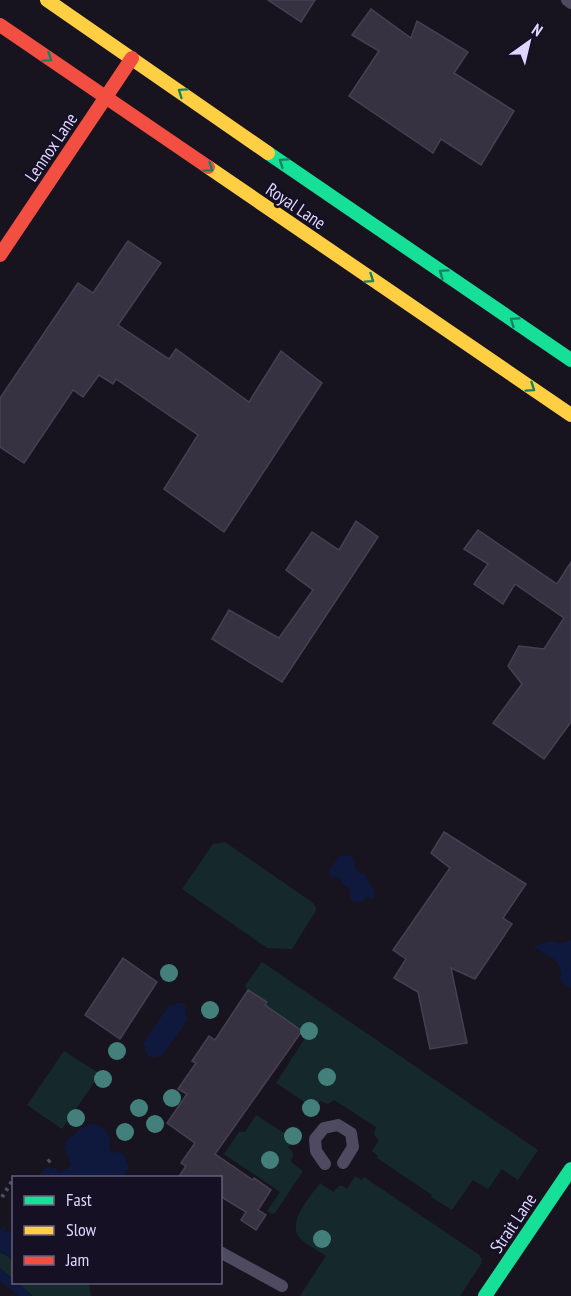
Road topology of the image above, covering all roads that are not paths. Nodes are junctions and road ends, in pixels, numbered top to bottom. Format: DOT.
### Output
graph roads {
  1 [pos="47,0"];
  2 [pos="567,0"];
  3 [pos="571,3"];
  4 [pos="0,25"];
  5 [pos="132,58"];
  6 [pos="106,97"];
  7 [pos="0,255"];
  8 [pos="571,360"];
  9 [pos="571,415"];
  10 [pos="343,1163"];
  11 [pos="325,1164"];
  12 [pos="571,1169"];
  13 [pos="222,1253"];
  14 [pos="282,1286"];
  15 [pos="485,1296"];
  1 -- 5 [label="main road, Royal Lane"];
  2 -- 3 [label="lane"];
  4 -- 6 [label="main road, Royal Lane, one-way"];
  5 -- 6 [label="main road, Lennox Lane"];
  8 -- 5 [label="main road, Royal Lane, one-way"];
  6 -- 7 [label="main road, Lennox Lane"];
  6 -- 9 [label="main road, Royal Lane, one-way"];
  10 -- 11 [label="lane"];
  12 -- 15 [label="main road, Strait Lane"];
  13 -- 14 [label="lane"];
}
